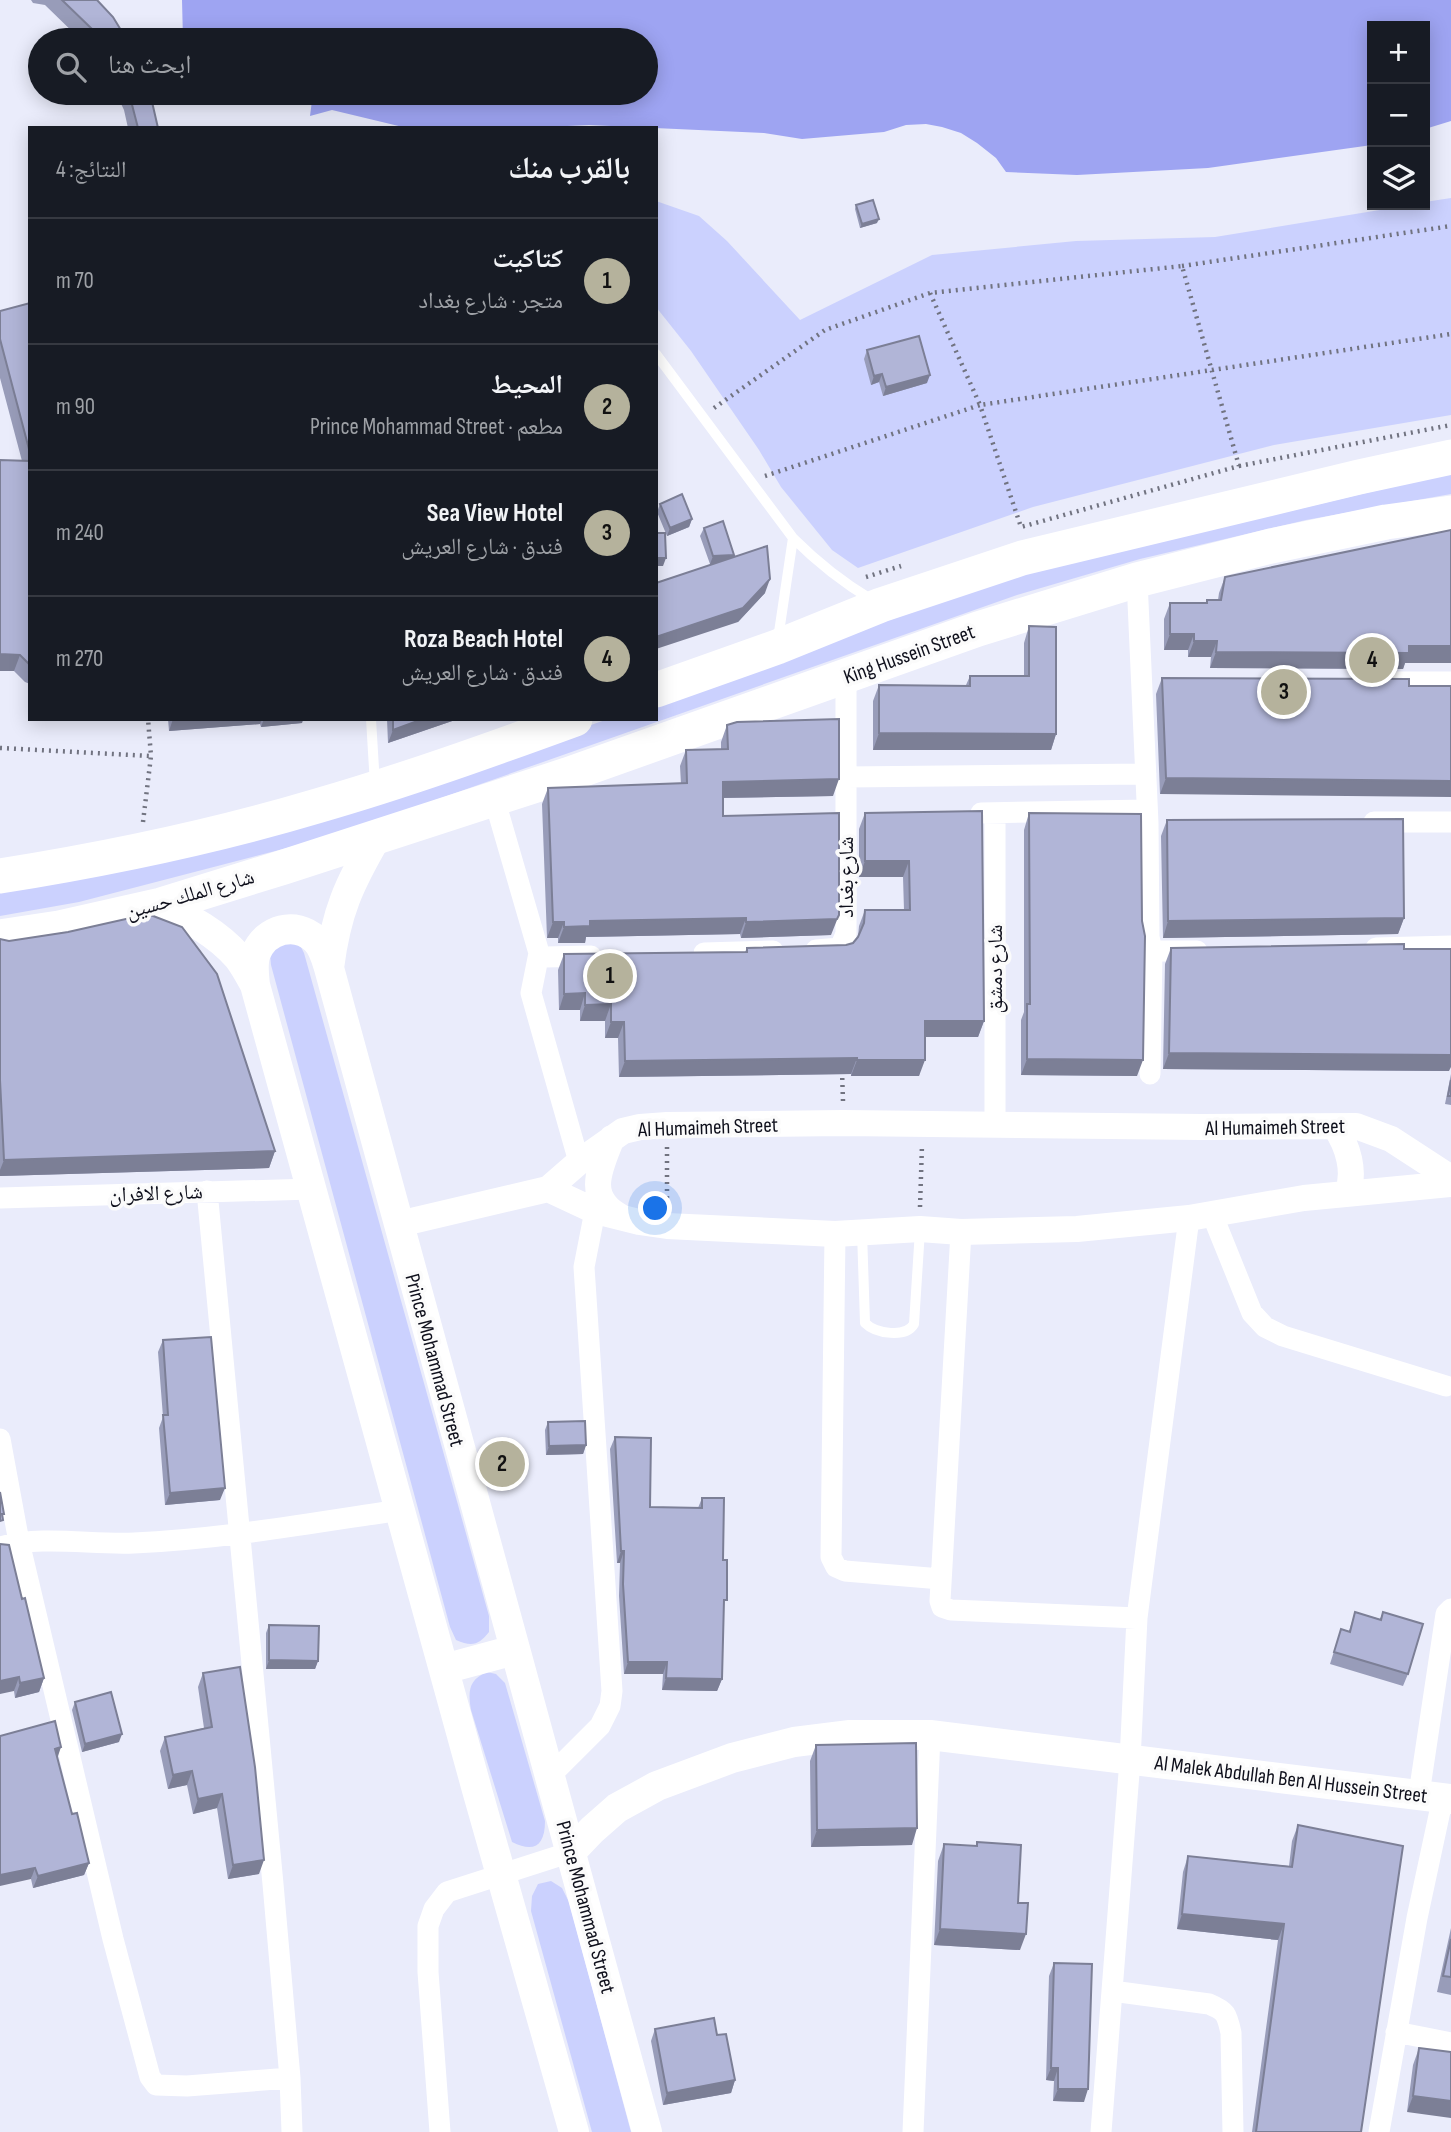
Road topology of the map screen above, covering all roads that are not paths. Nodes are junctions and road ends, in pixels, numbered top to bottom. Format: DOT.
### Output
graph roads {
  1 [pos="658,357"];
  2 [pos="1451,457"];
  3 [pos="1451,513"];
  4 [pos="793,538"];
  5 [pos="960,577"];
  6 [pos="1137,580"];
  7 [pos="881,605"];
  8 [pos="978,629"];
  9 [pos="777,647"];
  10 [pos="846,677"];
  11 [pos="1142,681"];
  12 [pos="1168,681"];
  13 [pos="1357,682"];
  14 [pos="1451,682"];
  15 [pos="658,689"];
  16 [pos="372,721"];
  17 [pos="569,721"];
  18 [pos="1146,774"];
  19 [pos="846,777"];
  20 [pos="375,788"];
  21 [pos="494,798"];
  22 [pos="954,813"];
  23 [pos="995,813"];
  24 [pos="1152,819"];
  25 [pos="1354,822"];
  26 [pos="1451,822"];
  27 [pos="377,836"];
  28 [pos="0,876"];
  29 [pos="161,905"];
  30 [pos="0,937"];
  31 [pos="1451,946"];
  32 [pos="1356,948"];
  33 [pos="1220,950"];
  34 [pos="1152,951"];
  35 [pos="539,953"];
  36 [pos="687,953"];
  37 [pos="606,956"];
  38 [pos="329,968"];
  39 [pos="255,985"];
  40 [pos="1150,1074"];
  41 [pos="995,1125"];
  42 [pos="1335,1127"];
  43 [pos="612,1138"];
  44 [pos="579,1162"];
  45 [pos="1451,1178"];
  46 [pos="1451,1184"];
  47 [pos="312,1189"];
  48 [pos="548,1189"];
  49 [pos="206,1191"];
  50 [pos="1347,1194"];
  51 [pos="0,1198"];
  52 [pos="595,1211"];
  53 [pos="1201,1216"];
  54 [pos="624,1219"];
  55 [pos="399,1224"];
  56 [pos="920,1229"];
  57 [pos="862,1232"];
  58 [pos="961,1232"];
  59 [pos="835,1234"];
  60 [pos="1446,1386"];
  61 [pos="0,1439"];
  62 [pos="400,1510"];
  63 [pos="239,1533"];
  64 [pos="10,1544"];
  65 [pos="941,1579"];
  66 [pos="1451,1609"];
  67 [pos="1137,1618"];
  68 [pos="514,1650"];
  69 [pos="444,1670"];
  70 [pos="930,1735"];
  71 [pos="1130,1760"];
  72 [pos="550,1776"];
  73 [pos="1438,1796"];
  74 [pos="571,1852"];
  75 [pos="502,1873"];
  76 [pos="1112,1992"];
  77 [pos="1396,2032"];
  78 [pos="1451,2043"];
  79 [pos="290,2078"];
  80 [pos="292,2132"];
  81 [pos="440,2132"];
  82 [pos="574,2132"];
  83 [pos="647,2132"];
  84 [pos="914,2132"];
  85 [pos="1101,2132"];
  86 [pos="1233,2132"];
  87 [pos="1379,2132"];
  1 -- 4 [label="lane"];
  2 -- 5 [label="highway"];
  3 -- 6 [label="highway, King Hussein Street"];
  4 -- 7 [label="lane"];
  4 -- 9 [label="lane"];
  5 -- 7 [label="highway"];
  5 -- 8 [label="highway"];
  6 -- 8 [label="highway, King Hussein Street"];
  6 -- 11 [label="street"];
  7 -- 9 [label="highway"];
  8 -- 10 [label="highway, King Hussein Street"];
  9 -- 15 [label="highway"];
  10 -- 19 [label="street, شارع بغداد"];
  10 -- 21 [label="highway, King Hussein Street"];
  11 -- 12 [label="street"];
  11 -- 18 [label="street"];
  13 -- 14 [label="street"];
  16 -- 20 [label="lane"];
  17 -- 20 [label="highway"];
  18 -- 19 [label="street"];
  18 -- 24 [label="street"];
  19 -- 36 [label="street, شارع بغداد"];
  20 -- 28 [label="highway"];
  21 -- 27 [label="highway, King Hussein Street"];
  21 -- 35 [label="street"];
  22 -- 23 [label="street"];
  23 -- 24 [label="street"];
  23 -- 41 [label="street, شارع دمشق"];
  24 -- 34 [label="street"];
  25 -- 26 [label="street"];
  27 -- 29 [label="highway, شارع الملك حسين"];
  27 -- 38 [label="main road, Prince Mohammad Street"];
  29 -- 30 [label="highway, شارع الملك حسين"];
  29 -- 39 [label="main road"];
  31 -- 32 [label="street"];
  33 -- 34 [label="street"];
  34 -- 40 [label="street"];
  35 -- 37 [label="street"];
  35 -- 44 [label="street"];
  38 -- 39 [label="main road"];
  38 -- 55 [label="main road, Prince Mohammad Street"];
  39 -- 47 [label="main road"];
  41 -- 42 [label="street, Al Humaimeh Street"];
  41 -- 43 [label="street, Al Humaimeh Street"];
  42 -- 45 [label="street, Al Humaimeh Street"];
  42 -- 50 [label="street"];
  43 -- 44 [label="street, Al Humaimeh Street"];
  43 -- 54 [label="street"];
  44 -- 48 [label="street, Al Humaimeh Street"];
  46 -- 50 [label="street"];
  47 -- 49 [label="street, شارع الافران"];
  47 -- 62 [label="main road"];
  48 -- 52 [label="street"];
  48 -- 55 [label="street"];
  49 -- 51 [label="street, شارع الافران"];
  49 -- 63 [label="street"];
  50 -- 53 [label="street"];
  52 -- 54 [label="street"];
  52 -- 72 [label="street"];
  53 -- 58 [label="street"];
  53 -- 60 [label="street"];
  53 -- 67 [label="street"];
  54 -- 59 [label="street"];
  55 -- 68 [label="main road, Prince Mohammad Street"];
  56 -- 57 [label="street"];
  56 -- 57 [label="lane"];
  56 -- 58 [label="street"];
  57 -- 59 [label="street"];
  58 -- 65 [label="street"];
  59 -- 65 [label="street"];
  61 -- 64 [label="street"];
  62 -- 63 [label="street"];
  62 -- 69 [label="main road"];
  63 -- 64 [label="street"];
  63 -- 79 [label="street"];
  64 -- 79 [label="street"];
  65 -- 67 [label="street"];
  66 -- 73 [label="street"];
  67 -- 71 [label="street"];
  68 -- 69 [label="main road"];
  68 -- 72 [label="main road, Prince Mohammad Street"];
  69 -- 75 [label="main road"];
  70 -- 71 [label="main road, Al Malek Abdullah Ben Al Hussein Street"];
  70 -- 74 [label="main road, Al Malek Abdullah Ben Al Hussein Street"];
  70 -- 84 [label="street"];
  71 -- 73 [label="main road, Al Malek Abdullah Ben Al Hussein Street"];
  71 -- 76 [label="street"];
  72 -- 74 [label="main road, Prince Mohammad Street"];
  73 -- 77 [label="street"];
  74 -- 75 [label="street"];
  74 -- 83 [label="main road, Prince Mohammad Street"];
  75 -- 81 [label="street"];
  75 -- 82 [label="main road"];
  76 -- 85 [label="street"];
  76 -- 86 [label="street"];
  77 -- 78 [label="street"];
  77 -- 87 [label="street"];
  79 -- 80 [label="street"];
}
